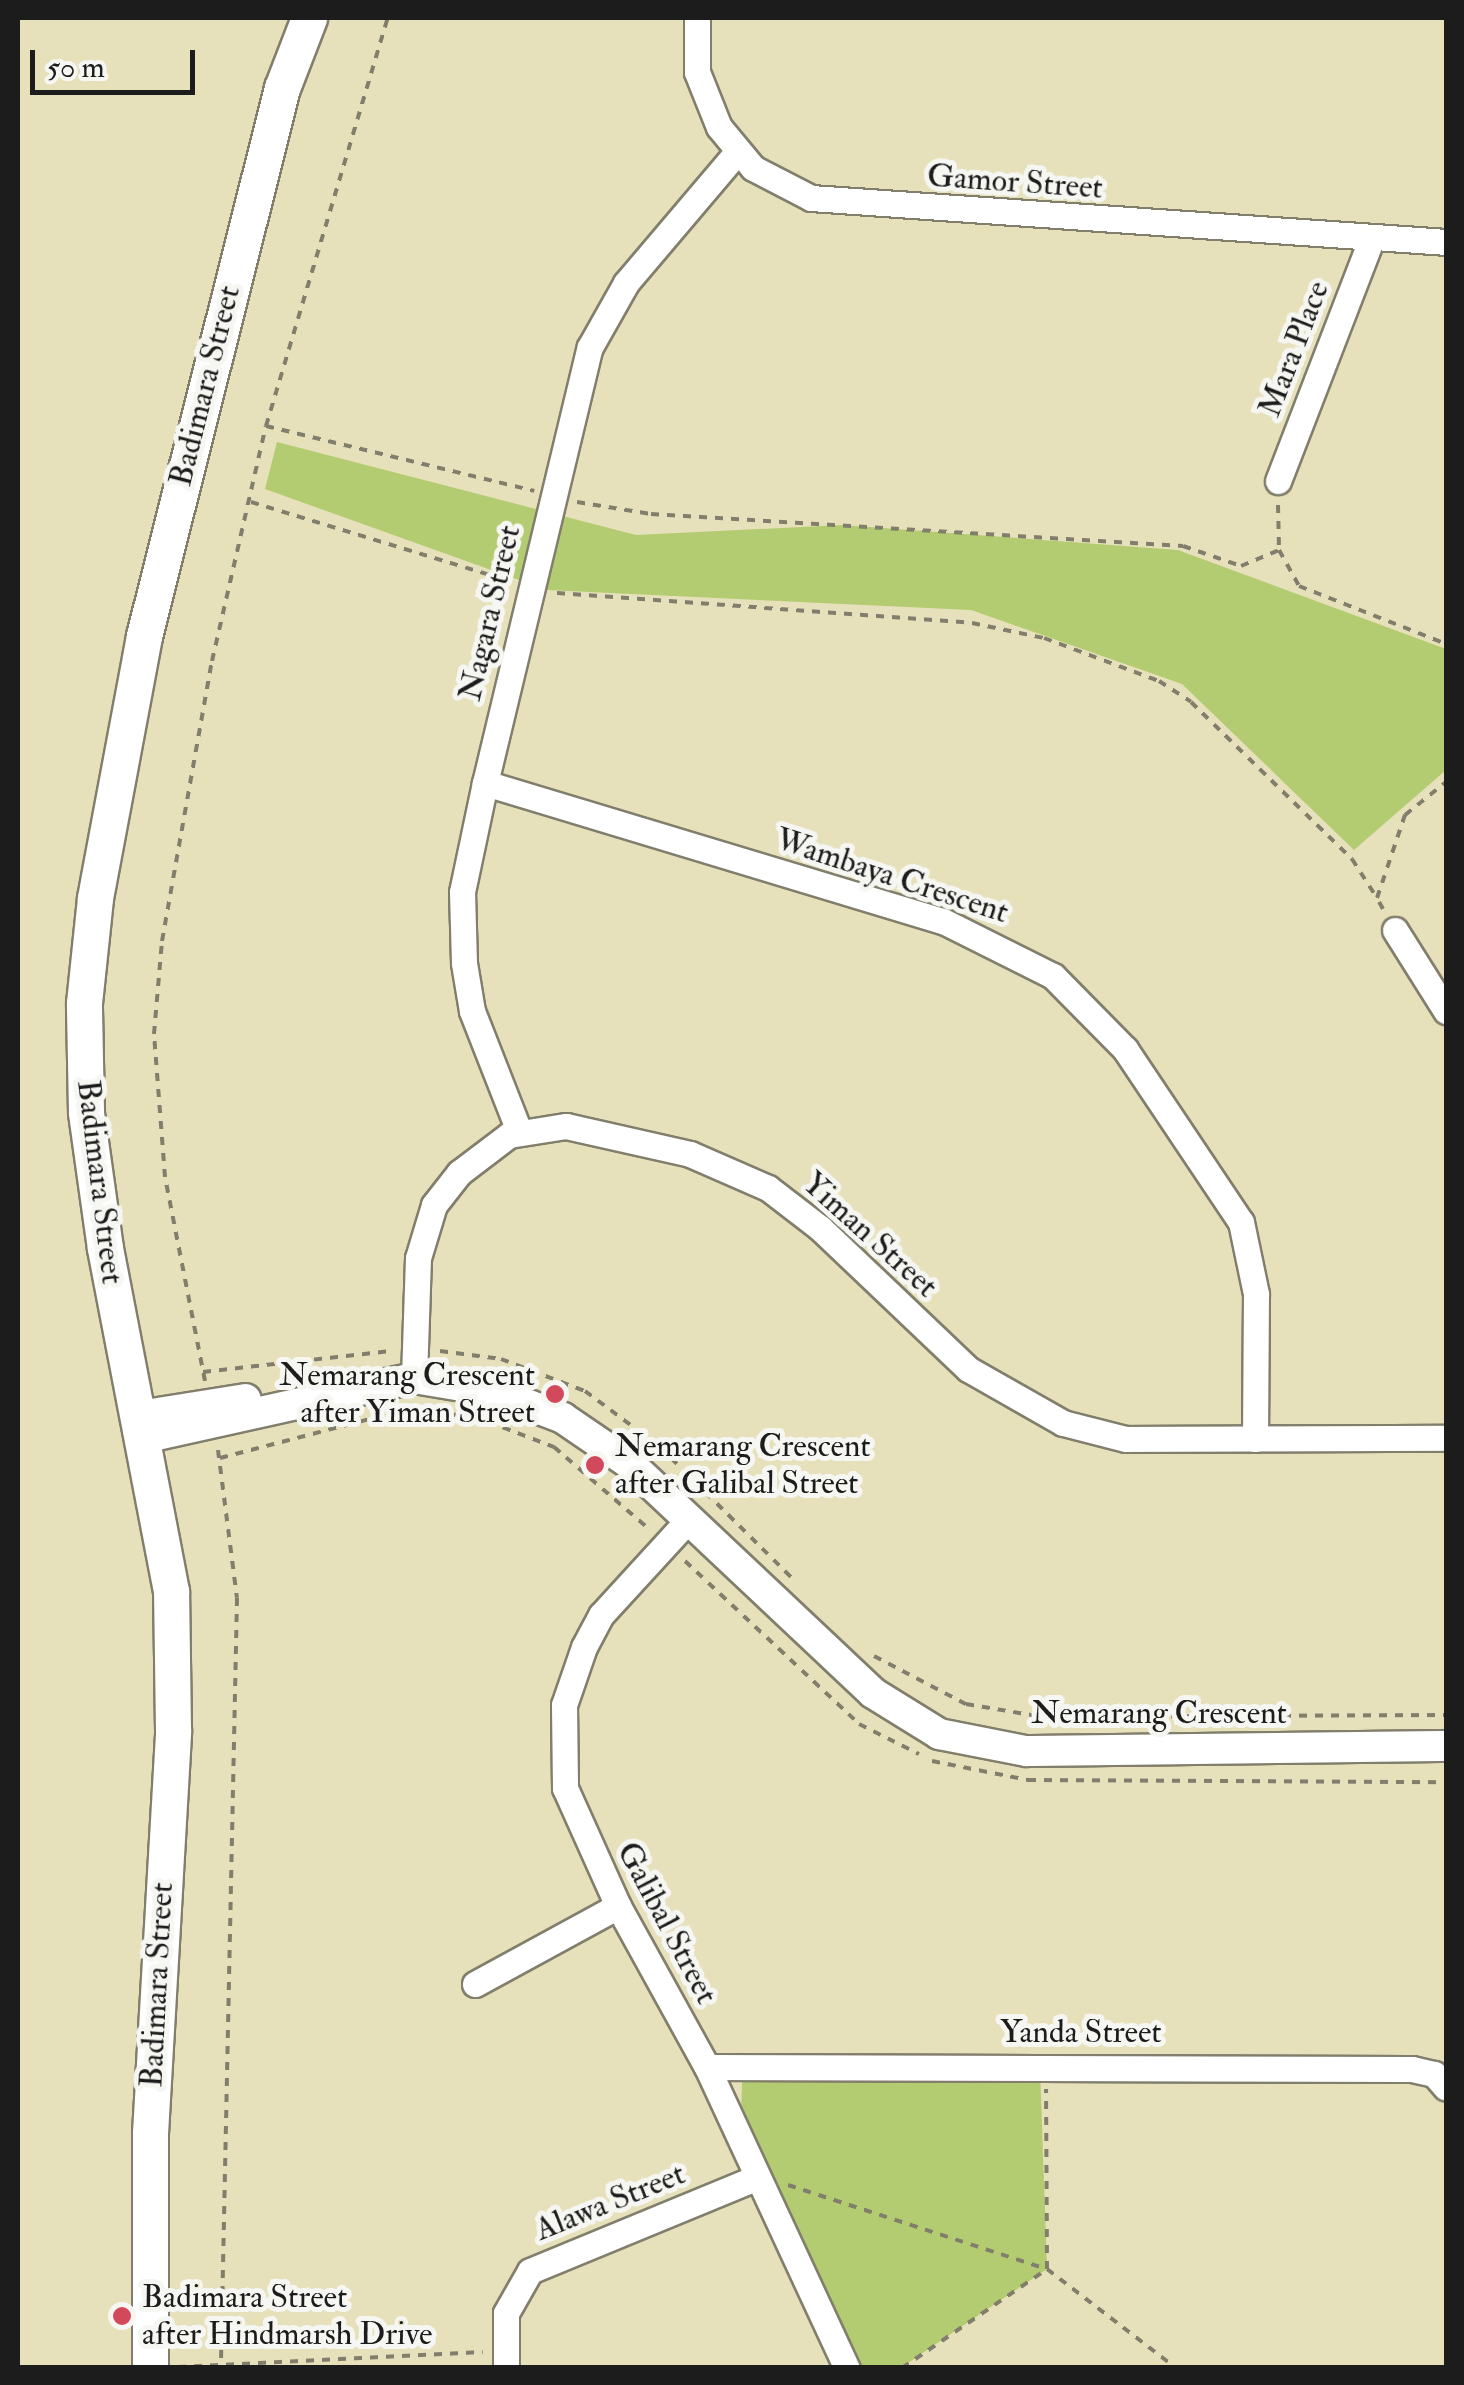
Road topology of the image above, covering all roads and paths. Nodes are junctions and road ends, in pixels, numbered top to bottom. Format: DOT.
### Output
graph roads {
  1 [pos="309,18"];
  2 [pos="388,18"];
  3 [pos="698,18"];
  4 [pos="737,152"];
  5 [pos="1371,240"];
  6 [pos="1446,242"];
  7 [pos="266,426"];
  8 [pos="1278,481"];
  9 [pos="551,495"];
  10 [pos="250,502"];
  11 [pos="1279,550"];
  12 [pos="529,587"];
  13 [pos="1446,644"];
  14 [pos="1446,782"];
  15 [pos="485,783"];
  16 [pos="1377,898"];
  17 [pos="1395,930"];
  18 [pos="1446,1011"];
  19 [pos="519,1131"];
  20 [pos="204,1372"];
  21 [pos="414,1378"];
  22 [pos="141,1427"];
  23 [pos="1255,1438"];
  24 [pos="1446,1438"];
  25 [pos="220,1458"];
  26 [pos="689,1520"];
  27 [pos="1446,1715"];
  28 [pos="1043,1717"];
  29 [pos="1446,1746"];
  30 [pos="618,1906"];
  31 [pos="475,1984"];
  32 [pos="1046,2063"];
  33 [pos="708,2067"];
  34 [pos="1446,2088"];
  35 [pos="756,2178"];
  36 [pos="1046,2269"];
  37 [pos="504,2360"];
  38 [pos="222,2364"];
  39 [pos="241,2365"];
  40 [pos="150,2368"];
  41 [pos="176,2368"];
  42 [pos="847,2368"];
  43 [pos="902,2368"];
  44 [pos="1176,2368"];
  1 -- 22 [label="main road, Badimara Street"];
  2 -- 7 [label="path"];
  3 -- 4 [label="street, Gamor Street"];
  4 -- 5 [label="street, Gamor Street"];
  4 -- 9 [label="street, Nagara Street"];
  5 -- 6 [label="street, Gamor Street"];
  5 -- 8 [label="street, Mara Place"];
  7 -- 9 [label="path"];
  7 -- 10 [label="path"];
  8 -- 11 [label="path"];
  9 -- 11 [label="path"];
  9 -- 12 [label="street, Nagara Street"];
  10 -- 12 [label="path"];
  10 -- 20 [label="path"];
  11 -- 13 [label="path"];
  12 -- 15 [label="street, Nagara Street"];
  12 -- 16 [label="path"];
  14 -- 16 [label="path"];
  15 -- 19 [label="street, Nagara Street"];
  15 -- 23 [label="street, Wambaya Crescent"];
  16 -- 17 [label="path"];
  17 -- 18 [label="street"];
  19 -- 21 [label="street, Yiman Street"];
  19 -- 23 [label="street, Yiman Street"];
  21 -- 22 [label="street, Nemarang Crescent"];
  21 -- 26 [label="street, Nemarang Crescent"];
  22 -- 40 [label="main road, Badimara Street"];
  23 -- 24 [label="street, Yiman Street"];
  25 -- 38 [label="path"];
  26 -- 29 [label="street, Nemarang Crescent"];
  26 -- 30 [label="street, Galibal Street"];
  27 -- 28 [label="path"];
  30 -- 31 [label="street"];
  30 -- 33 [label="street, Galibal Street"];
  32 -- 33 [label="street, Yanda Street"];
  32 -- 34 [label="street, Yanda Street"];
  32 -- 36 [label="path"];
  33 -- 35 [label="street, Galibal Street"];
  35 -- 36 [label="path"];
  35 -- 37 [label="street, Alawa Street"];
  35 -- 42 [label="street, Galibal Street"];
  36 -- 43 [label="path"];
  36 -- 44 [label="path"];
  37 -- 39 [label="path"];
  38 -- 39 [label="path"];
  38 -- 41 [label="path"];
}
